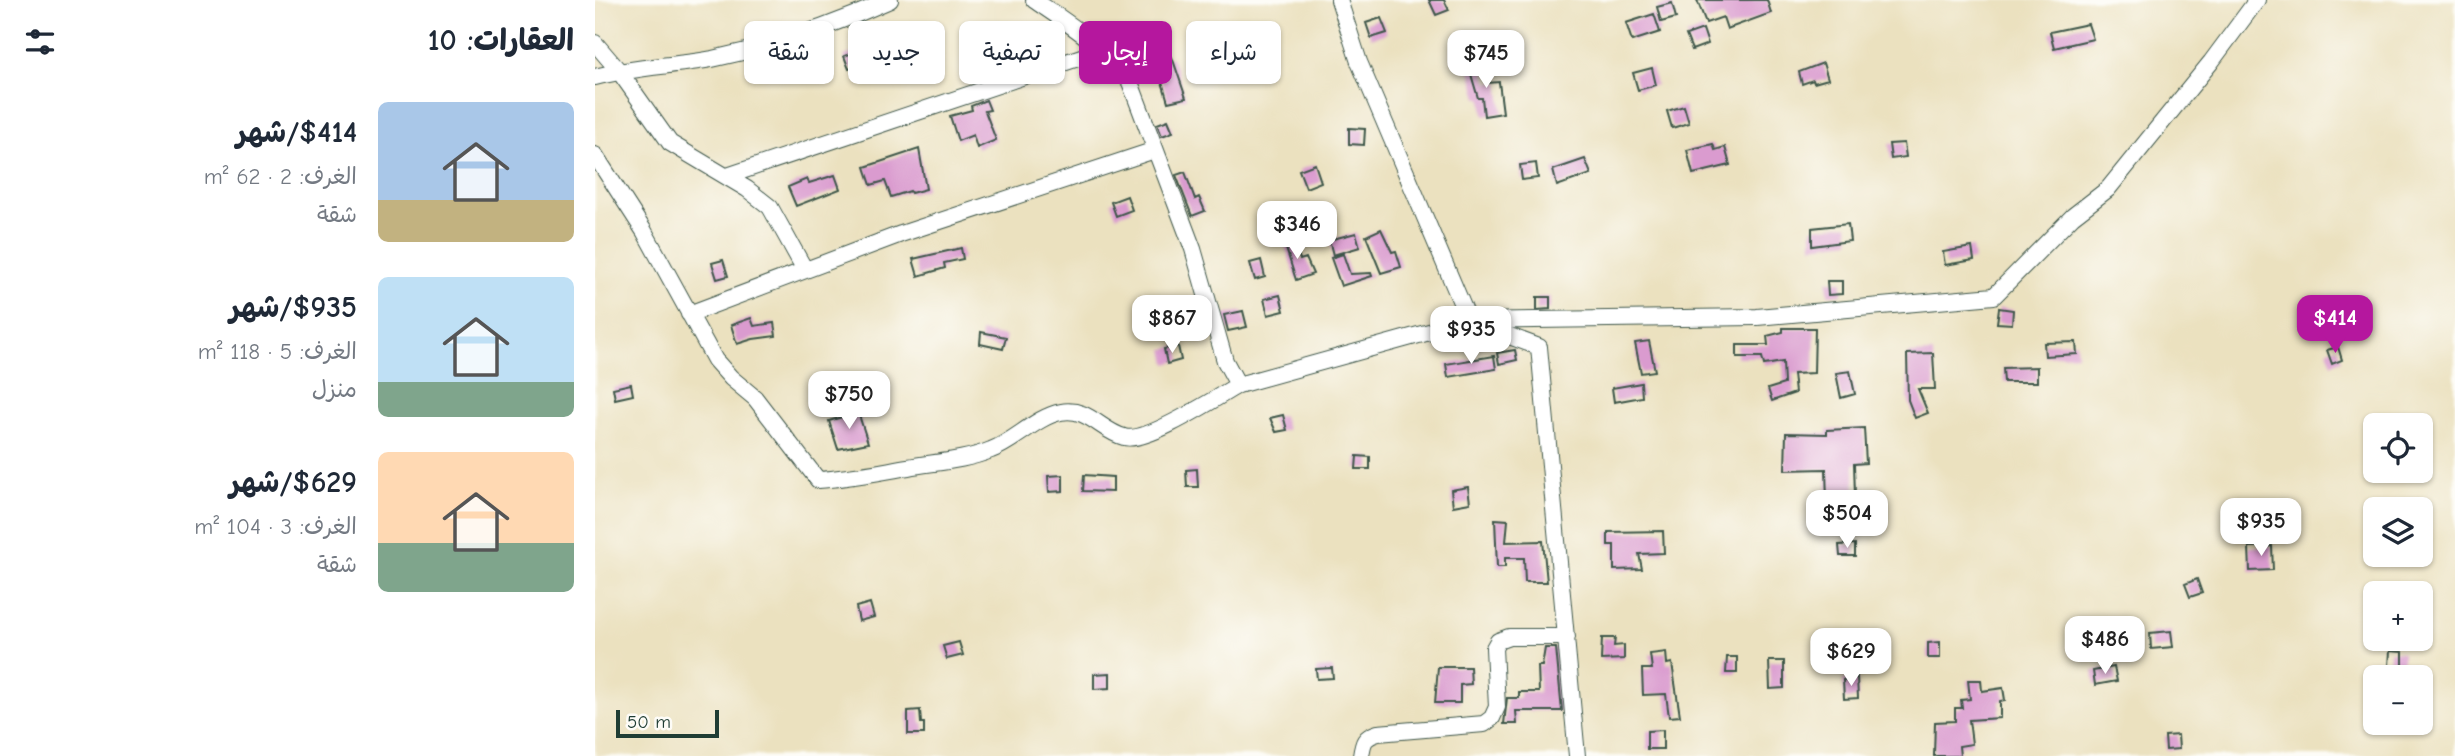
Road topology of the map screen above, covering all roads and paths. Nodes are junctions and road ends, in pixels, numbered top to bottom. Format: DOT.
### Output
graph roads {
  1 [pos="890,0"];
  2 [pos="1034,0"];
  3 [pos="1339,0"];
  4 [pos="2257,0"];
  5 [pos="1079,30"];
  6 [pos="595,43"];
  7 [pos="1079,58"];
  8 [pos="619,71"];
  9 [pos="595,78"];
  10 [pos="1131,84"];
  11 [pos="1155,150"];
  12 [pos="595,155"];
  13 [pos="727,176"];
  14 [pos="805,270"];
  15 [pos="689,314"];
  16 [pos="1469,321"];
  17 [pos="1238,385"];
  18 [pos="1567,637"];
  19 [pos="1361,756"];
  20 [pos="1577,756"];
  1 -- 8 [label="street"];
  2 -- 5 [label="street"];
  3 -- 16 [label="street"];
  4 -- 16 [label="street"];
  6 -- 8 [label="street"];
  7 -- 13 [label="street"];
  8 -- 9 [label="street"];
  8 -- 13 [label="street"];
  10 -- 11 [label="street"];
  11 -- 14 [label="street"];
  11 -- 17 [label="street"];
  12 -- 15 [label="street"];
  13 -- 14 [label="street"];
  14 -- 15 [label="street"];
  15 -- 17 [label="street"];
  16 -- 17 [label="street"];
  16 -- 18 [label="street"];
  18 -- 19 [label="street"];
  18 -- 20 [label="street"];
}
